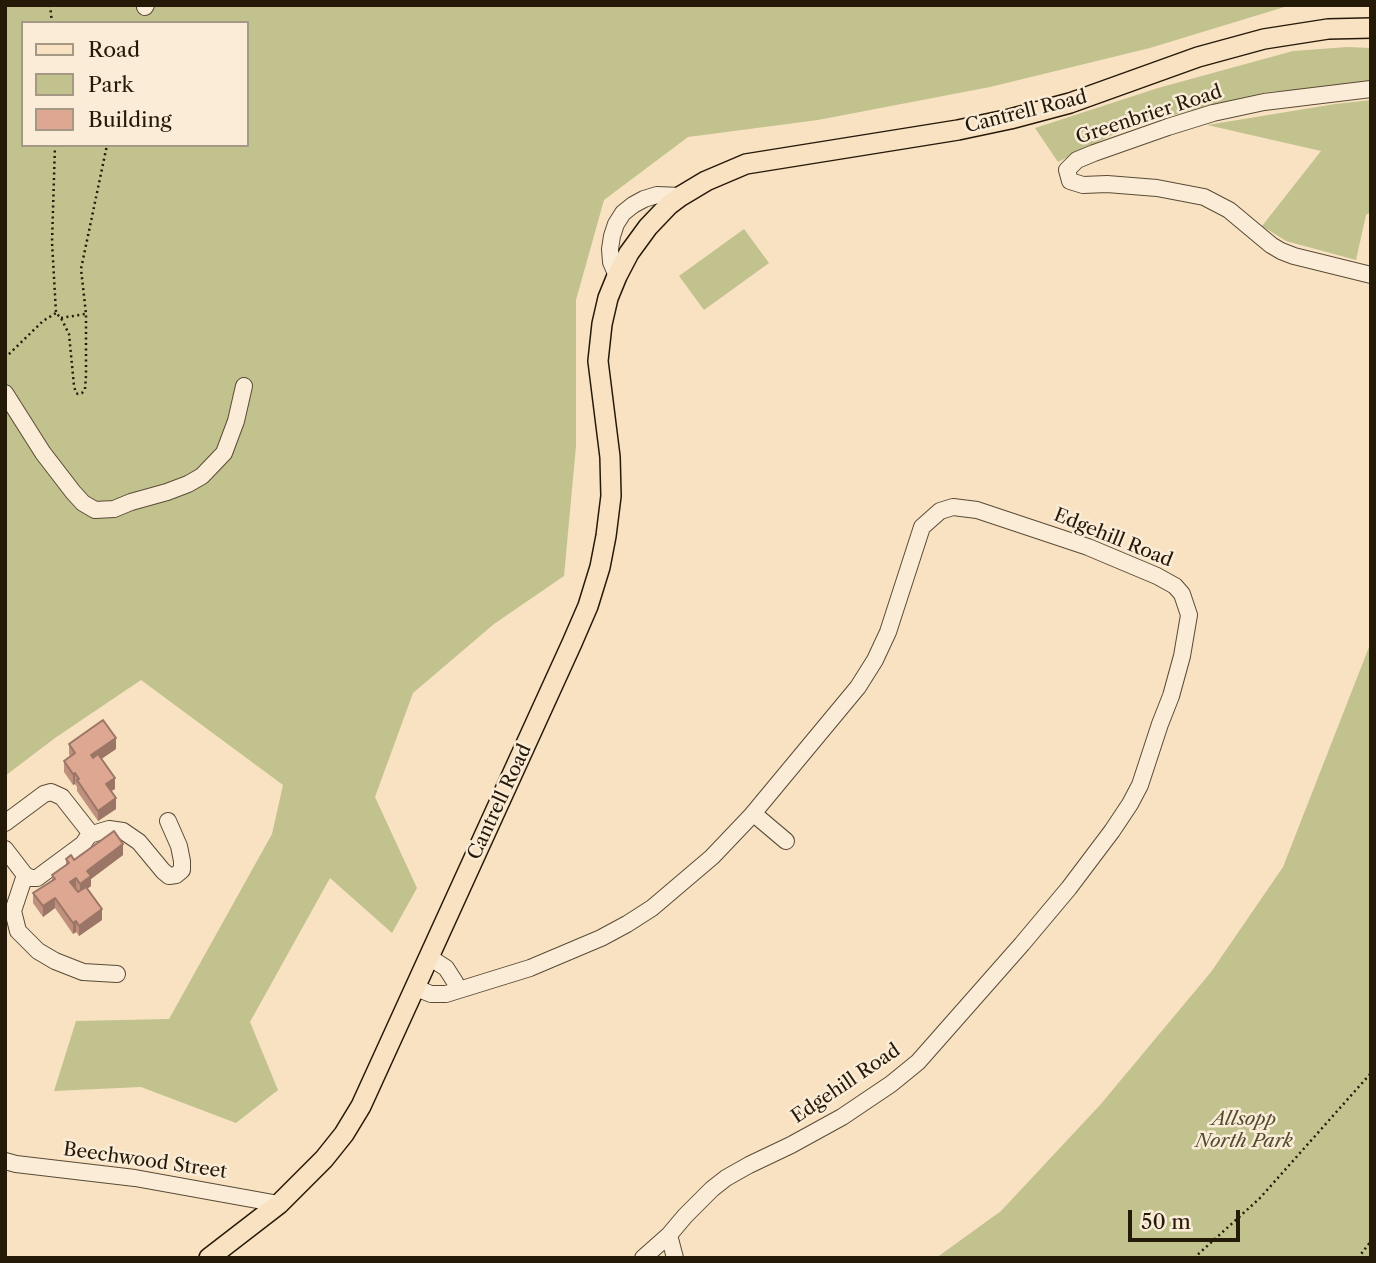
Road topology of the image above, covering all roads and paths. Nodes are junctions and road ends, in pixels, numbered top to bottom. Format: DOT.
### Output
graph roads {
  1 [pos="1371,28"];
  2 [pos="1371,89"];
  3 [pos="55,147"];
  4 [pos="107,147"];
  5 [pos="681,196"];
  6 [pos="1371,275"];
  7 [pos="617,276"];
  8 [pos="56,313"];
  9 [pos="86,314"];
  10 [pos="61,318"];
  11 [pos="5,358"];
  12 [pos="244,386"];
  13 [pos="5,393"];
  14 [pos="754,814"];
  15 [pos="167,821"];
  16 [pos="5,823"];
  17 [pos="89,835"];
  18 [pos="786,841"];
  19 [pos="5,849"];
  20 [pos="25,875"];
  21 [pos="429,957"];
  22 [pos="117,974"];
  23 [pos="416,988"];
  24 [pos="457,990"];
  25 [pos="1371,1073"];
  26 [pos="5,1161"];
  27 [pos="279,1203"];
  28 [pos="669,1235"];
  29 [pos="1371,1241"];
  30 [pos="209,1258"];
  31 [pos="643,1258"];
  32 [pos="675,1258"];
  33 [pos="1194,1258"];
  34 [pos="1358,1258"];
  1 -- 5 [label="main road, Cantrell Road"];
  2 -- 6 [label="street, Greenbrier Road"];
  3 -- 8 [label="path"];
  4 -- 9 [label="path"];
  5 -- 7 [label="main road, Cantrell Road"];
  5 -- 7 [label="street, Cantrell Road"];
  7 -- 21 [label="main road, Cantrell Road"];
  8 -- 10 [label="path"];
  8 -- 11 [label="path"];
  9 -- 10 [label="path"];
  9 -- 10 [label="path"];
  12 -- 13 [label="street"];
  14 -- 18 [label="street"];
  14 -- 24 [label="street, Edgehill Road"];
  14 -- 28 [label="street, Edgehill Road"];
  15 -- 17 [label="street"];
  16 -- 17 [label="street"];
  17 -- 20 [label="street"];
  19 -- 20 [label="street"];
  20 -- 22 [label="street"];
  21 -- 23 [label="main road, Cantrell Road"];
  21 -- 24 [label="street"];
  23 -- 24 [label="street, Edgehill Road"];
  23 -- 27 [label="main road, Cantrell Road"];
  25 -- 33 [label="path"];
  26 -- 27 [label="street, Beechwood Street"];
  27 -- 30 [label="main road, Cantrell Road"];
  28 -- 31 [label="street, Edgehill Road"];
  28 -- 32 [label="street"];
  29 -- 34 [label="path"];
}
